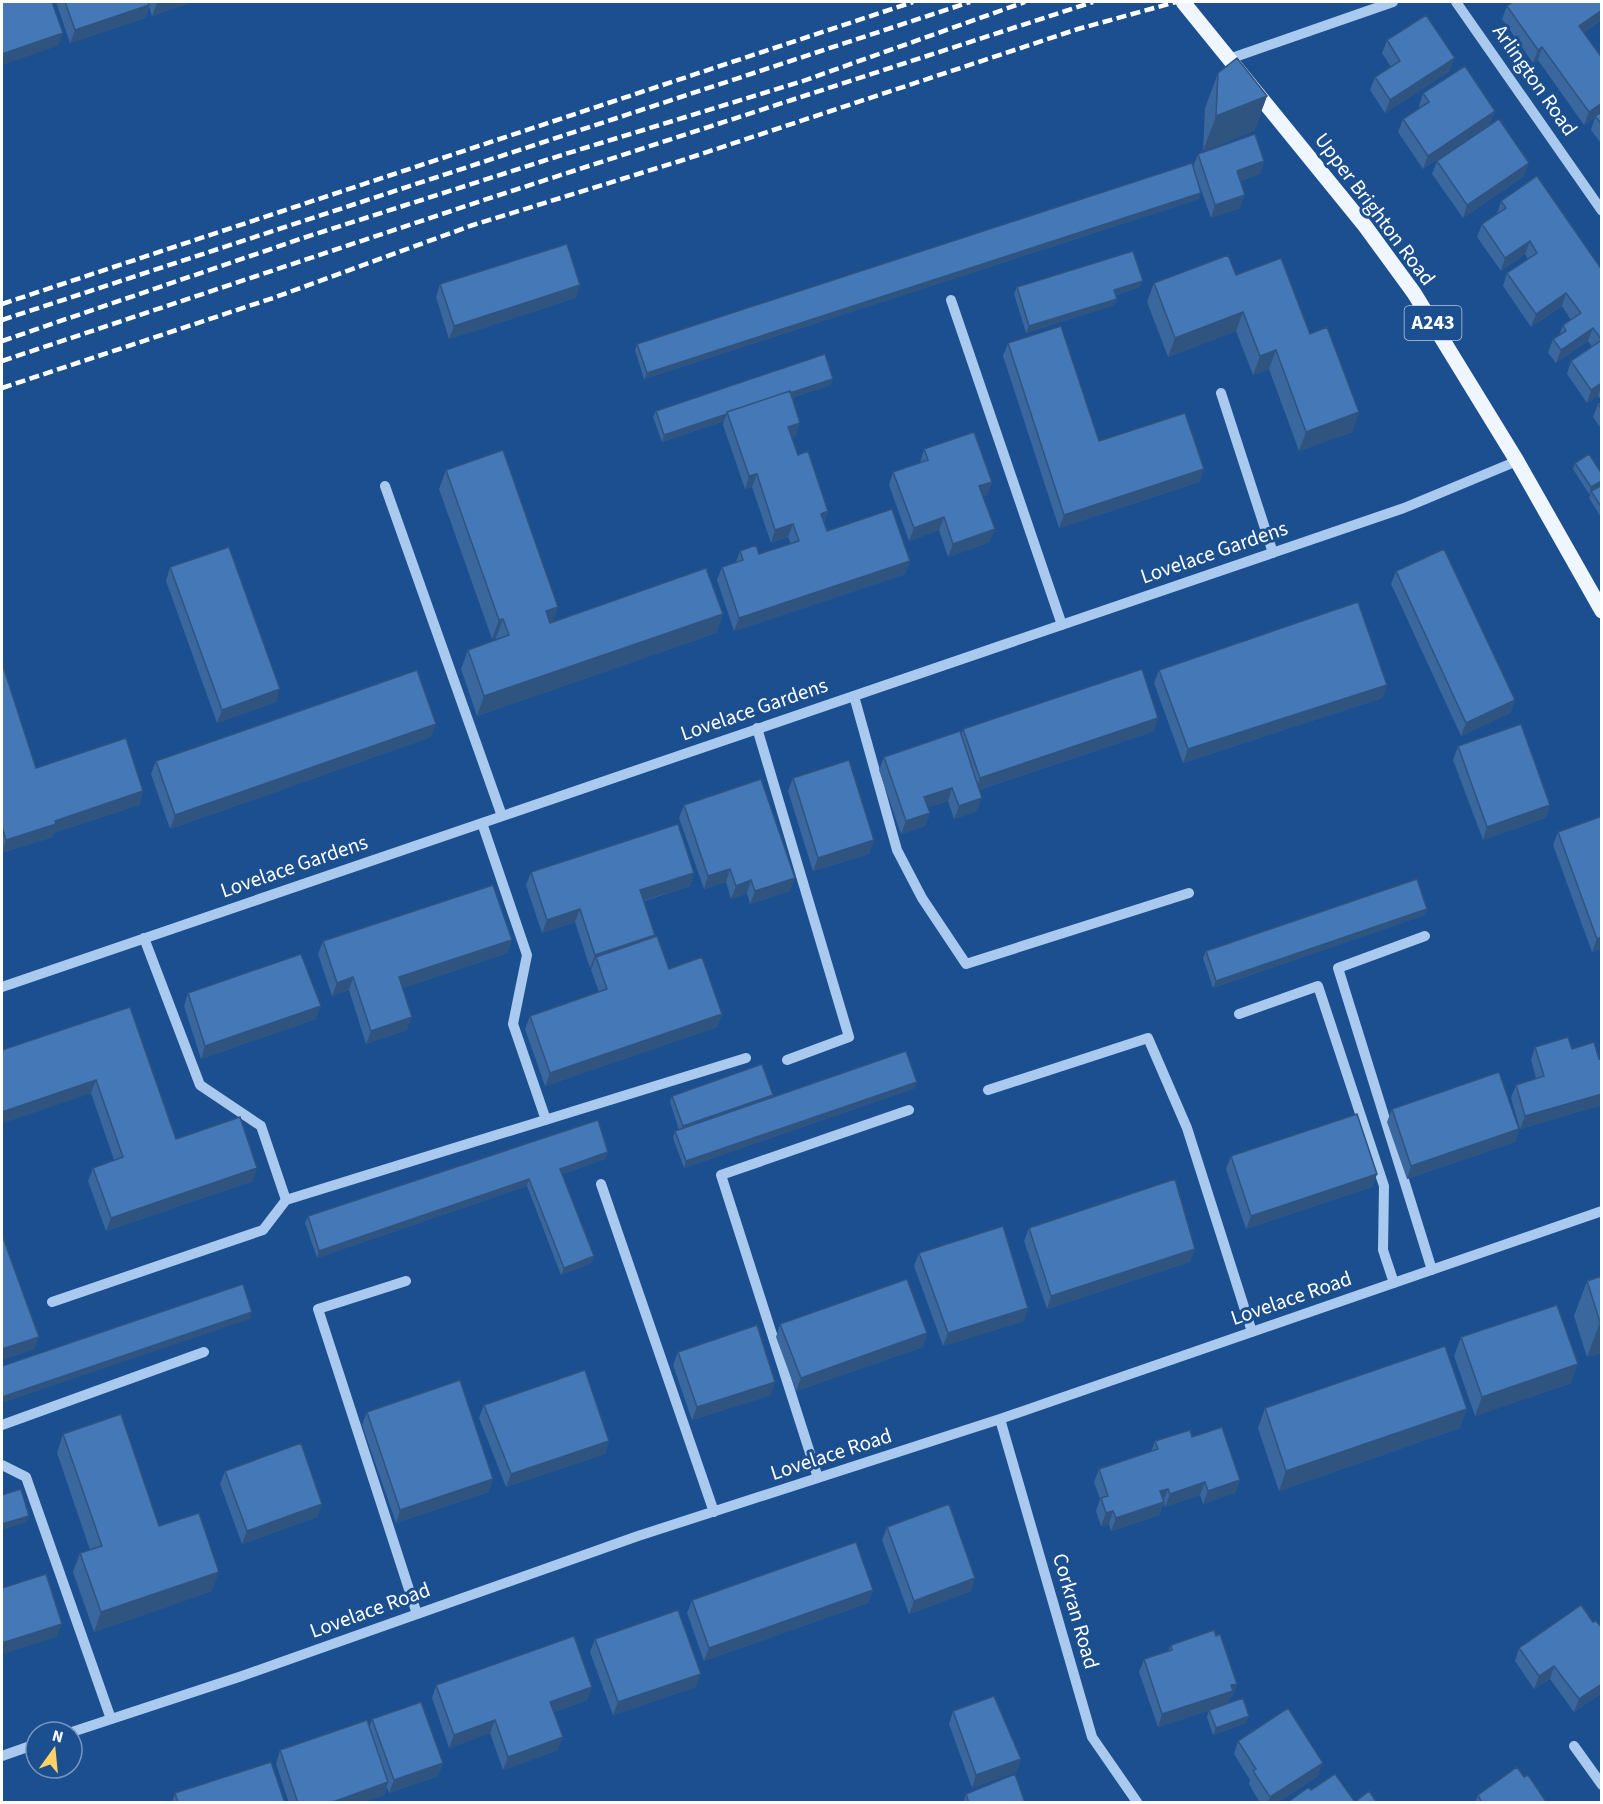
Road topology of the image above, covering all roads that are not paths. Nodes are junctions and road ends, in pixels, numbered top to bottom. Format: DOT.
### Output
graph roads {
  1 [pos="1183,2"];
  2 [pos="1393,2"];
  3 [pos="1456,2"];
  4 [pos="1229,59"];
  5 [pos="1602,211"];
  6 [pos="951,300"];
  7 [pos="1221,393"];
  8 [pos="1517,461"];
  9 [pos="385,486"];
  10 [pos="1273,553"];
  11 [pos="1602,611"];
  12 [pos="1062,625"];
  13 [pos="855,696"];
  14 [pos="757,728"];
  15 [pos="502,816"];
  16 [pos="482,822"];
  17 [pos="1189,893"];
  18 [pos="1425,936"];
  19 [pos="144,938"];
  20 [pos="2,987"];
  21 [pos="1239,1014"];
  22 [pos="746,1058"];
  23 [pos="787,1060"];
  24 [pos="988,1090"];
  25 [pos="909,1110"];
  26 [pos="546,1120"];
  27 [pos="601,1184"];
  28 [pos="286,1200"];
  29 [pos="1602,1212"];
  30 [pos="1432,1270"];
  31 [pos="406,1281"];
  32 [pos="1394,1283"];
  33 [pos="52,1302"];
  34 [pos="1252,1332"];
  35 [pos="204,1352"];
  36 [pos="1000,1419"];
  37 [pos="2,1425"];
  38 [pos="2,1465"];
  39 [pos="818,1478"];
  40 [pos="714,1512"];
  41 [pos="417,1614"];
  42 [pos="111,1719"];
  43 [pos="84,1728"];
  44 [pos="1574,1746"];
  45 [pos="24,1748"];
  46 [pos="2,1756"];
  47 [pos="1602,1785"];
  48 [pos="1137,1803"];
  1 -- 4 [label="main road, A243"];
  2 -- 4 [label="street"];
  3 -- 5 [label="street, Arlington Road"];
  4 -- 8 [label="main road, Upper Brighton Road / A243"];
  6 -- 12 [label="street"];
  7 -- 10 [label="street"];
  8 -- 10 [label="street, Lovelace Gardens"];
  8 -- 11 [label="main road, Upper Brighton Road / A243"];
  9 -- 15 [label="street"];
  10 -- 12 [label="street, Lovelace Gardens"];
  12 -- 13 [label="street, Lovelace Gardens"];
  13 -- 14 [label="street, Lovelace Gardens"];
  13 -- 17 [label="street"];
  14 -- 15 [label="street, Lovelace Gardens"];
  14 -- 23 [label="street"];
  15 -- 16 [label="street, Lovelace Gardens"];
  16 -- 19 [label="street, Lovelace Gardens"];
  16 -- 26 [label="street"];
  18 -- 30 [label="street"];
  19 -- 20 [label="street, Lovelace Gardens"];
  19 -- 28 [label="street"];
  21 -- 32 [label="street"];
  22 -- 26 [label="street"];
  24 -- 34 [label="street"];
  25 -- 39 [label="street"];
  26 -- 28 [label="street"];
  27 -- 40 [label="street"];
  28 -- 33 [label="street"];
  29 -- 30 [label="street, Lovelace Road"];
  30 -- 32 [label="street, Lovelace Road"];
  31 -- 41 [label="street"];
  32 -- 34 [label="street, Lovelace Road"];
  34 -- 36 [label="street, Lovelace Road"];
  35 -- 37 [label="street"];
  36 -- 39 [label="street, Lovelace Road"];
  36 -- 48 [label="street, Corkran Road"];
  38 -- 42 [label="street"];
  39 -- 40 [label="street, Lovelace Road"];
  40 -- 41 [label="street, Lovelace Road"];
  41 -- 42 [label="street, Lovelace Road"];
  42 -- 43 [label="street, Lovelace Road"];
  44 -- 47 [label="street"];
  45 -- 46 [label="street"];
}
